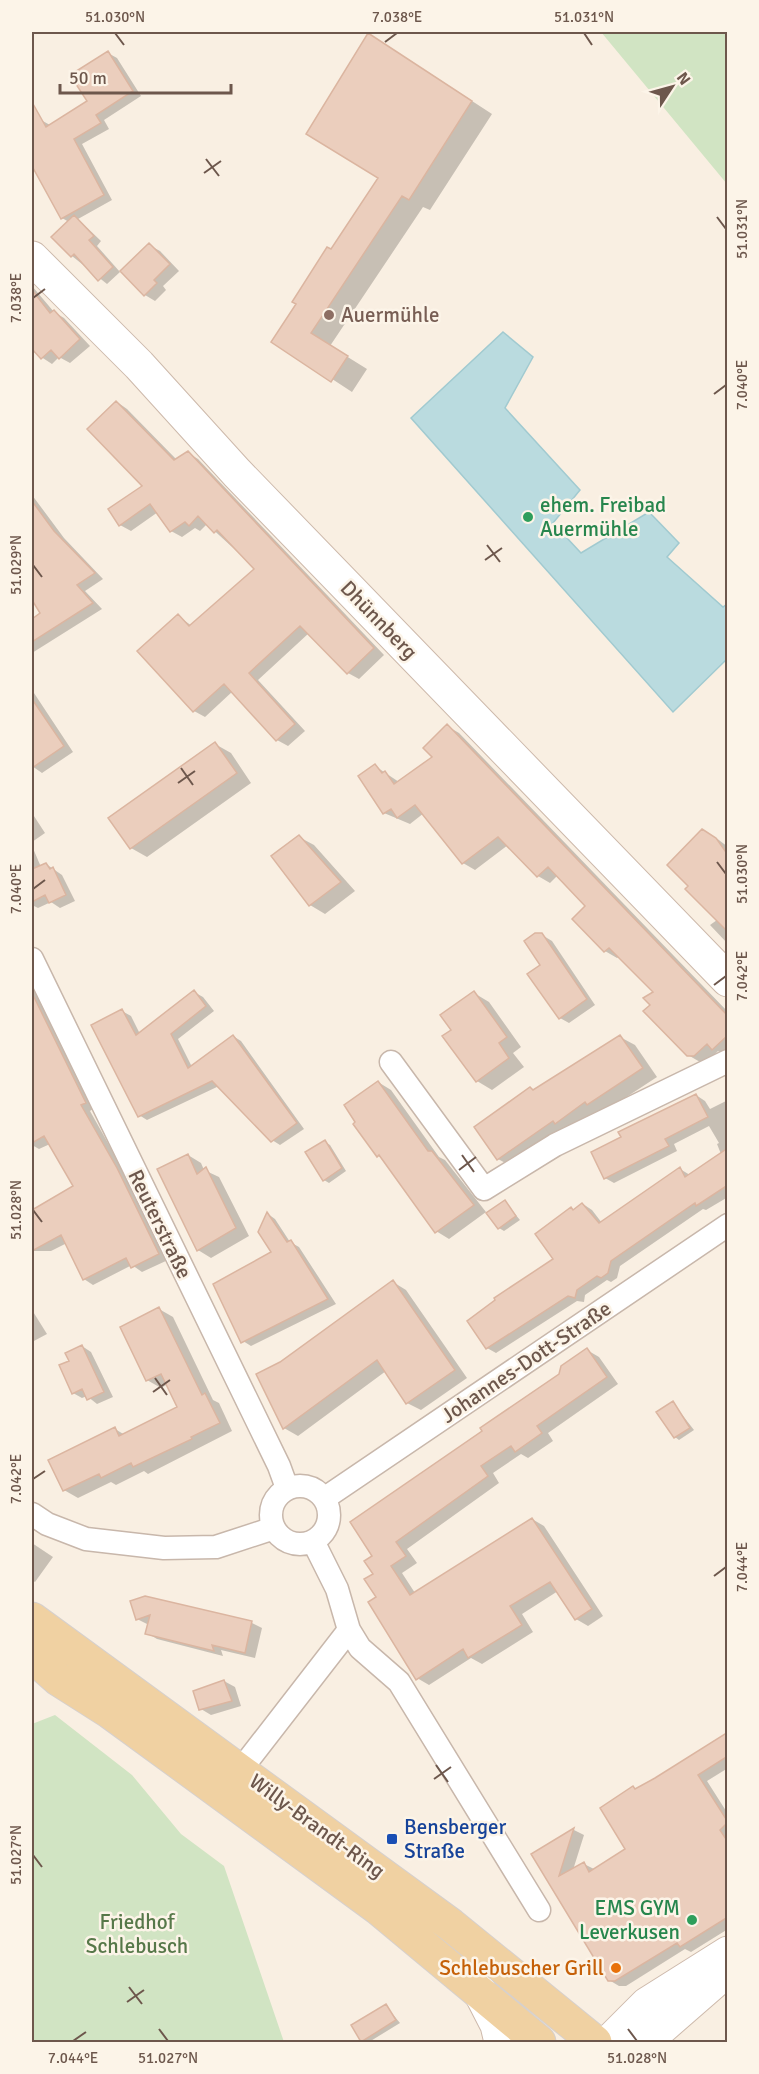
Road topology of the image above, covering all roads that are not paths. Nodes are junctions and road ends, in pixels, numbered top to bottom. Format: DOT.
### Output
graph roads {
  1 [pos="32,258"];
  2 [pos="32,959"];
  3 [pos="728,980"];
  4 [pos="728,1061"];
  5 [pos="391,1062"];
  6 [pos="728,1226"];
  7 [pos="287,1488"];
  8 [pos="325,1498"];
  9 [pos="32,1514"];
  10 [pos="274,1528"];
  11 [pos="314,1541"];
  12 [pos="32,1619"];
  13 [pos="349,1630"];
  14 [pos="32,1656"];
  15 [pos="231,1783"];
  16 [pos="539,1910"];
  17 [pos="728,1953"];
  18 [pos="728,1971"];
  19 [pos="480,1992"];
  20 [pos="501,2043"];
  21 [pos="539,2043"];
  22 [pos="595,2043"];
  23 [pos="609,2043"];
  24 [pos="630,2043"];
  1 -- 3 [label="street, Dhünnberg"];
  2 -- 7 [label="street, Reuterstraße"];
  4 -- 5 [label="street"];
  6 -- 8 [label="street, Johannes-Dott-Straße"];
  7 -- 8 [label="street"];
  7 -- 10 [label="street"];
  8 -- 11 [label="street"];
  9 -- 10 [label="street"];
  10 -- 11 [label="street"];
  11 -- 13 [label="street"];
  12 -- 15 [label="main road, Willy-Brandt-Ring"];
  13 -- 15 [label="street"];
  13 -- 16 [label="street"];
  14 -- 15 [label="main road, Willy-Brandt-Ring"];
  15 -- 19 [label="main road, Willy-Brandt-Ring"];
  15 -- 22 [label="main road, Willy-Brandt-Ring"];
  17 -- 23 [label="street"];
  18 -- 24 [label="street"];
  19 -- 20 [label="street"];
  19 -- 21 [label="main road, Willy-Brandt-Ring"];
}
